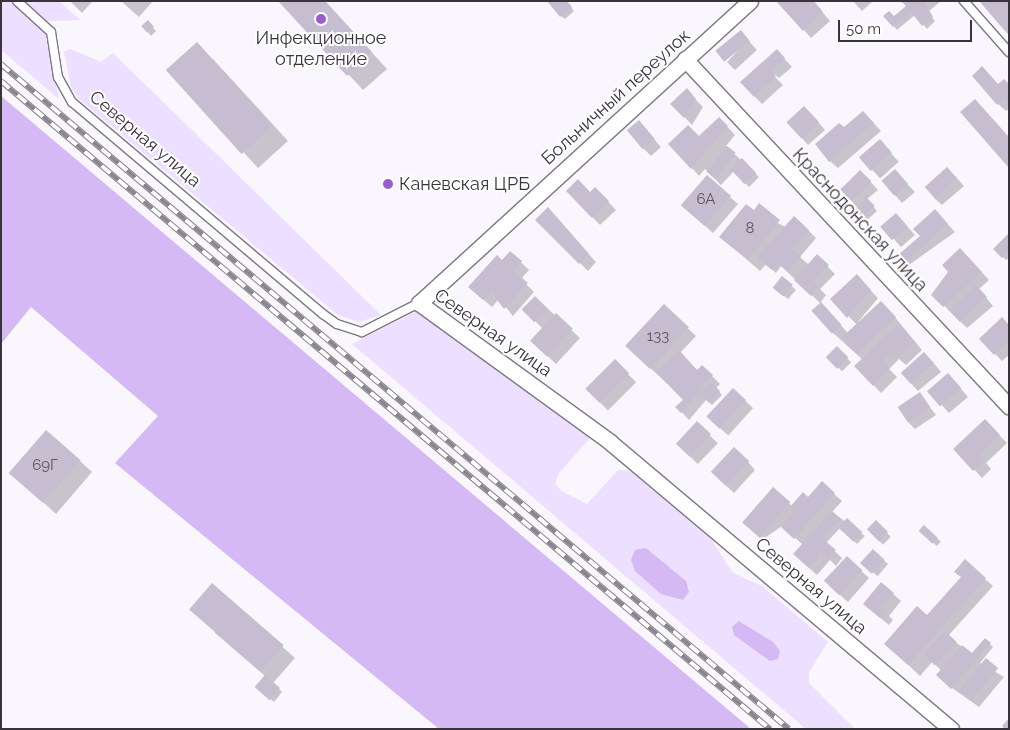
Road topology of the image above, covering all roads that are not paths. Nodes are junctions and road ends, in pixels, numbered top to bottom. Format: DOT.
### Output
graph roads {
  1 [pos="17,1"];
  2 [pos="750,1"];
  3 [pos="964,1"];
  4 [pos="1009,52"];
  5 [pos="685,58"];
  6 [pos="419,303"];
  7 [pos="1009,407"];
  8 [pos="952,729"];
  1 -- 6 [label="lane, Северная улица"];
  2 -- 5 [label="street, Больничный переулок"];
  3 -- 4 [label="lane"];
  5 -- 6 [label="street, Больничный переулок"];
  5 -- 7 [label="street, Краснодонская улица"];
  6 -- 8 [label="street, Северная улица"];
}
